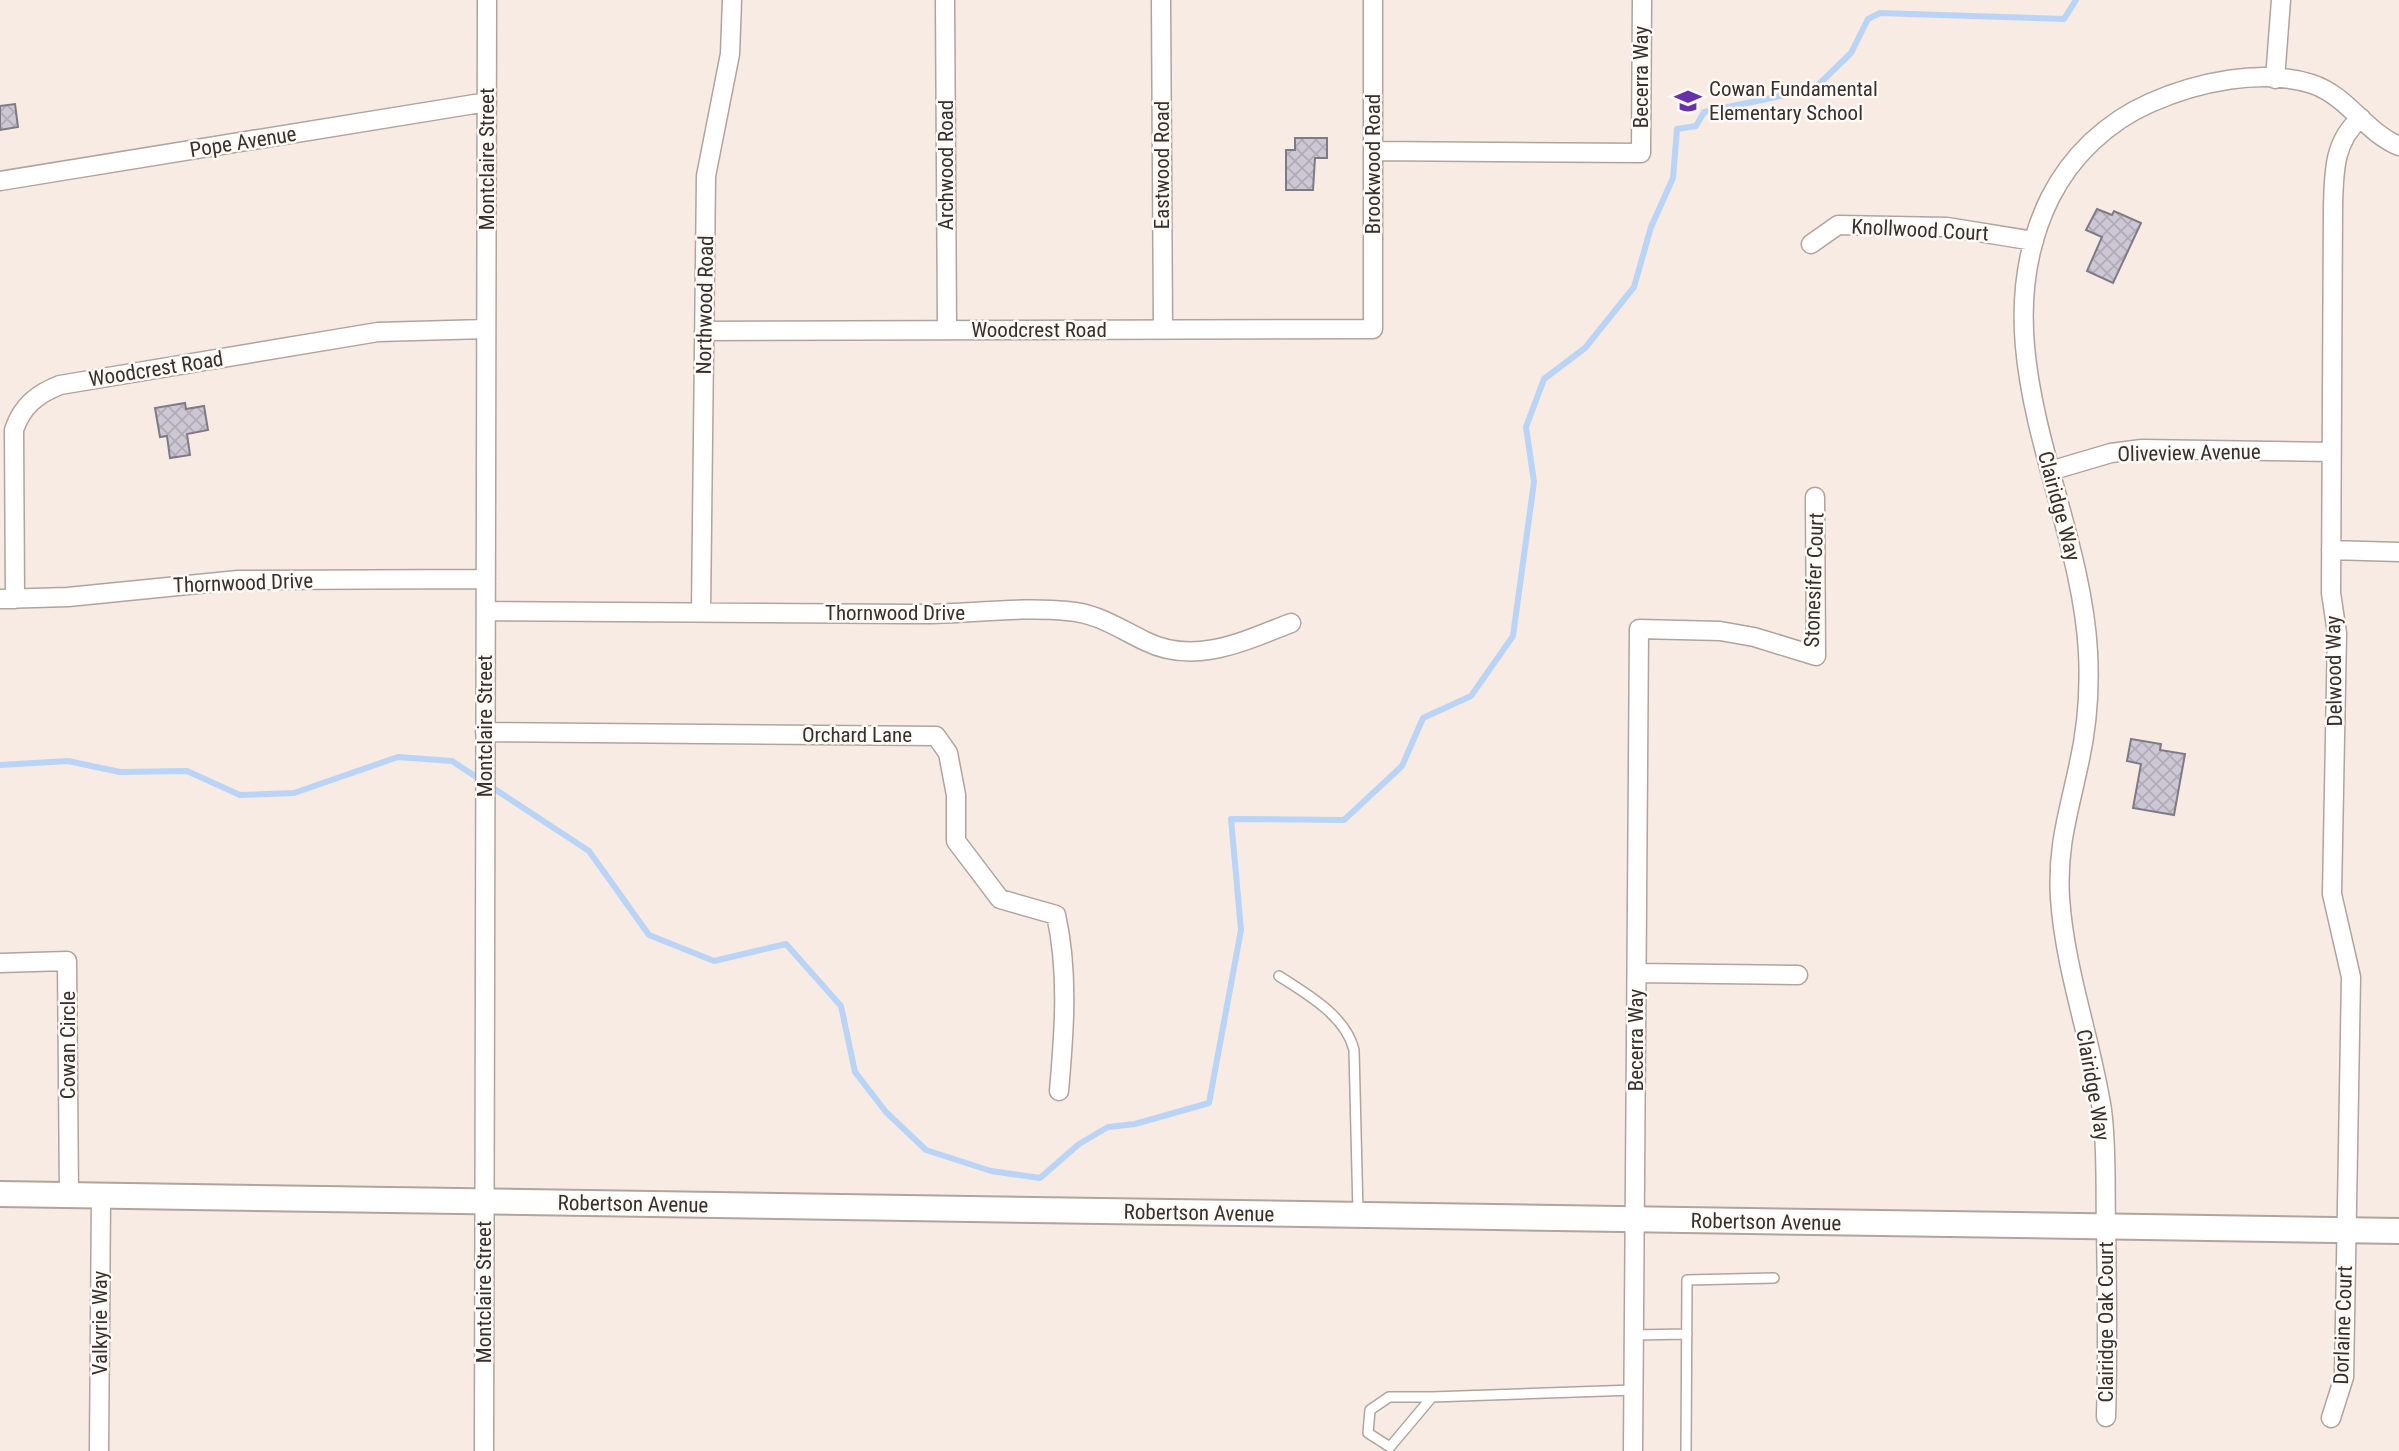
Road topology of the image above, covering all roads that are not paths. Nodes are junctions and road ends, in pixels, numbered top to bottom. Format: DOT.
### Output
graph roads {
  1 [pos="487,0"];
  2 [pos="733,0"];
  3 [pos="945,0"];
  4 [pos="1160,0"];
  5 [pos="1373,0"];
  6 [pos="1642,0"];
  7 [pos="2281,0"];
  8 [pos="2275,79"];
  9 [pos="486,102"];
  10 [pos="2361,118"];
  11 [pos="2399,146"];
  12 [pos="1373,151"];
  13 [pos="0,181"];
  14 [pos="2034,241"];
  15 [pos="1811,244"];
  16 [pos="486,329"];
  17 [pos="1373,329"];
  18 [pos="947,330"];
  19 [pos="1163,330"];
  20 [pos="704,331"];
  21 [pos="2332,452"];
  22 [pos="2050,471"];
  23 [pos="1815,497"];
  24 [pos="2331,550"];
  25 [pos="2399,552"];
  26 [pos="486,579"];
  27 [pos="7,599"];
  28 [pos="486,611"];
  29 [pos="701,612"];
  30 [pos="1291,623"];
  31 [pos="1639,629"];
  32 [pos="485,733"];
  33 [pos="0,962"];
  34 [pos="1637,973"];
  35 [pos="1798,975"];
  36 [pos="1279,976"];
  37 [pos="1059,1091"];
  38 [pos="0,1194"];
  39 [pos="69,1196"];
  40 [pos="101,1196"];
  41 [pos="485,1202"];
  42 [pos="1358,1215"];
  43 [pos="1635,1220"];
  44 [pos="2106,1227"];
  45 [pos="2345,1230"];
  46 [pos="2399,1231"];
  47 [pos="1774,1278"];
  48 [pos="1687,1334"];
  49 [pos="1634,1335"];
  50 [pos="1634,1390"];
  51 [pos="1432,1397"];
  52 [pos="2106,1417"];
  53 [pos="2331,1418"];
  54 [pos="99,1451"];
  55 [pos="484,1451"];
  56 [pos="1633,1451"];
  57 [pos="1686,1451"];
  1 -- 9 [label="street, Montclaire Street"];
  2 -- 20 [label="street, Northwood Road"];
  3 -- 18 [label="street, Archwood Road"];
  4 -- 19 [label="street, Eastwood Road"];
  5 -- 12 [label="street, Brookwood Road"];
  6 -- 12 [label="street, Becerra Way"];
  7 -- 8 [label="street"];
  8 -- 10 [label="street, Clairidge Way"];
  8 -- 14 [label="street, Clairidge Way"];
  9 -- 13 [label="street, Pope Avenue"];
  9 -- 16 [label="street, Montclaire Street"];
  10 -- 11 [label="street, Clairidge Way"];
  10 -- 21 [label="street, Delwood Way"];
  12 -- 17 [label="street, Brookwood Road"];
  14 -- 15 [label="street, Knollwood Court"];
  14 -- 22 [label="street, Clairidge Way"];
  16 -- 26 [label="street, Montclaire Street"];
  16 -- 27 [label="street, Woodcrest Road"];
  17 -- 19 [label="street, Woodcrest Road"];
  18 -- 19 [label="street, Woodcrest Road"];
  18 -- 20 [label="street, Woodcrest Road"];
  20 -- 29 [label="street, Northwood Road"];
  21 -- 22 [label="street, Oliveview Avenue"];
  21 -- 24 [label="street, Delwood Way"];
  22 -- 44 [label="street, Clairidge Way"];
  23 -- 31 [label="street, Stonesifer Court"];
  24 -- 25 [label="street"];
  24 -- 45 [label="street, Delwood Way"];
  26 -- 27 [label="street, Thornwood Drive"];
  26 -- 28 [label="street, Montclaire Street"];
  28 -- 29 [label="street, Thornwood Drive"];
  28 -- 32 [label="street, Montclaire Street"];
  29 -- 30 [label="street, Thornwood Drive"];
  31 -- 34 [label="street, Becerra Way"];
  32 -- 37 [label="street, Orchard Lane"];
  32 -- 41 [label="street, Montclaire Street"];
  33 -- 39 [label="street, Cowan Circle"];
  34 -- 35 [label="street"];
  34 -- 43 [label="street, Becerra Way"];
  36 -- 42 [label="lane"];
  38 -- 39 [label="street, Robertson Avenue"];
  39 -- 40 [label="street, Robertson Avenue"];
  40 -- 41 [label="street, Robertson Avenue"];
  40 -- 54 [label="street, Valkyrie Way"];
  41 -- 42 [label="street, Robertson Avenue"];
  41 -- 55 [label="street, Montclaire Street"];
  42 -- 43 [label="street, Robertson Avenue"];
  43 -- 44 [label="street, Robertson Avenue"];
  43 -- 49 [label="street, Becerra Way"];
  44 -- 45 [label="street, Robertson Avenue"];
  44 -- 52 [label="street, Clairidge Oak Court"];
  45 -- 46 [label="street, Robertson Avenue"];
  45 -- 53 [label="street, Dorlaine Court"];
  47 -- 48 [label="lane"];
  48 -- 49 [label="lane"];
  48 -- 57 [label="lane"];
  49 -- 50 [label="street, Becerra Way"];
  50 -- 51 [label="lane"];
  50 -- 56 [label="street, Becerra Way"];
  51 -- 51 [label="lane"];
}
